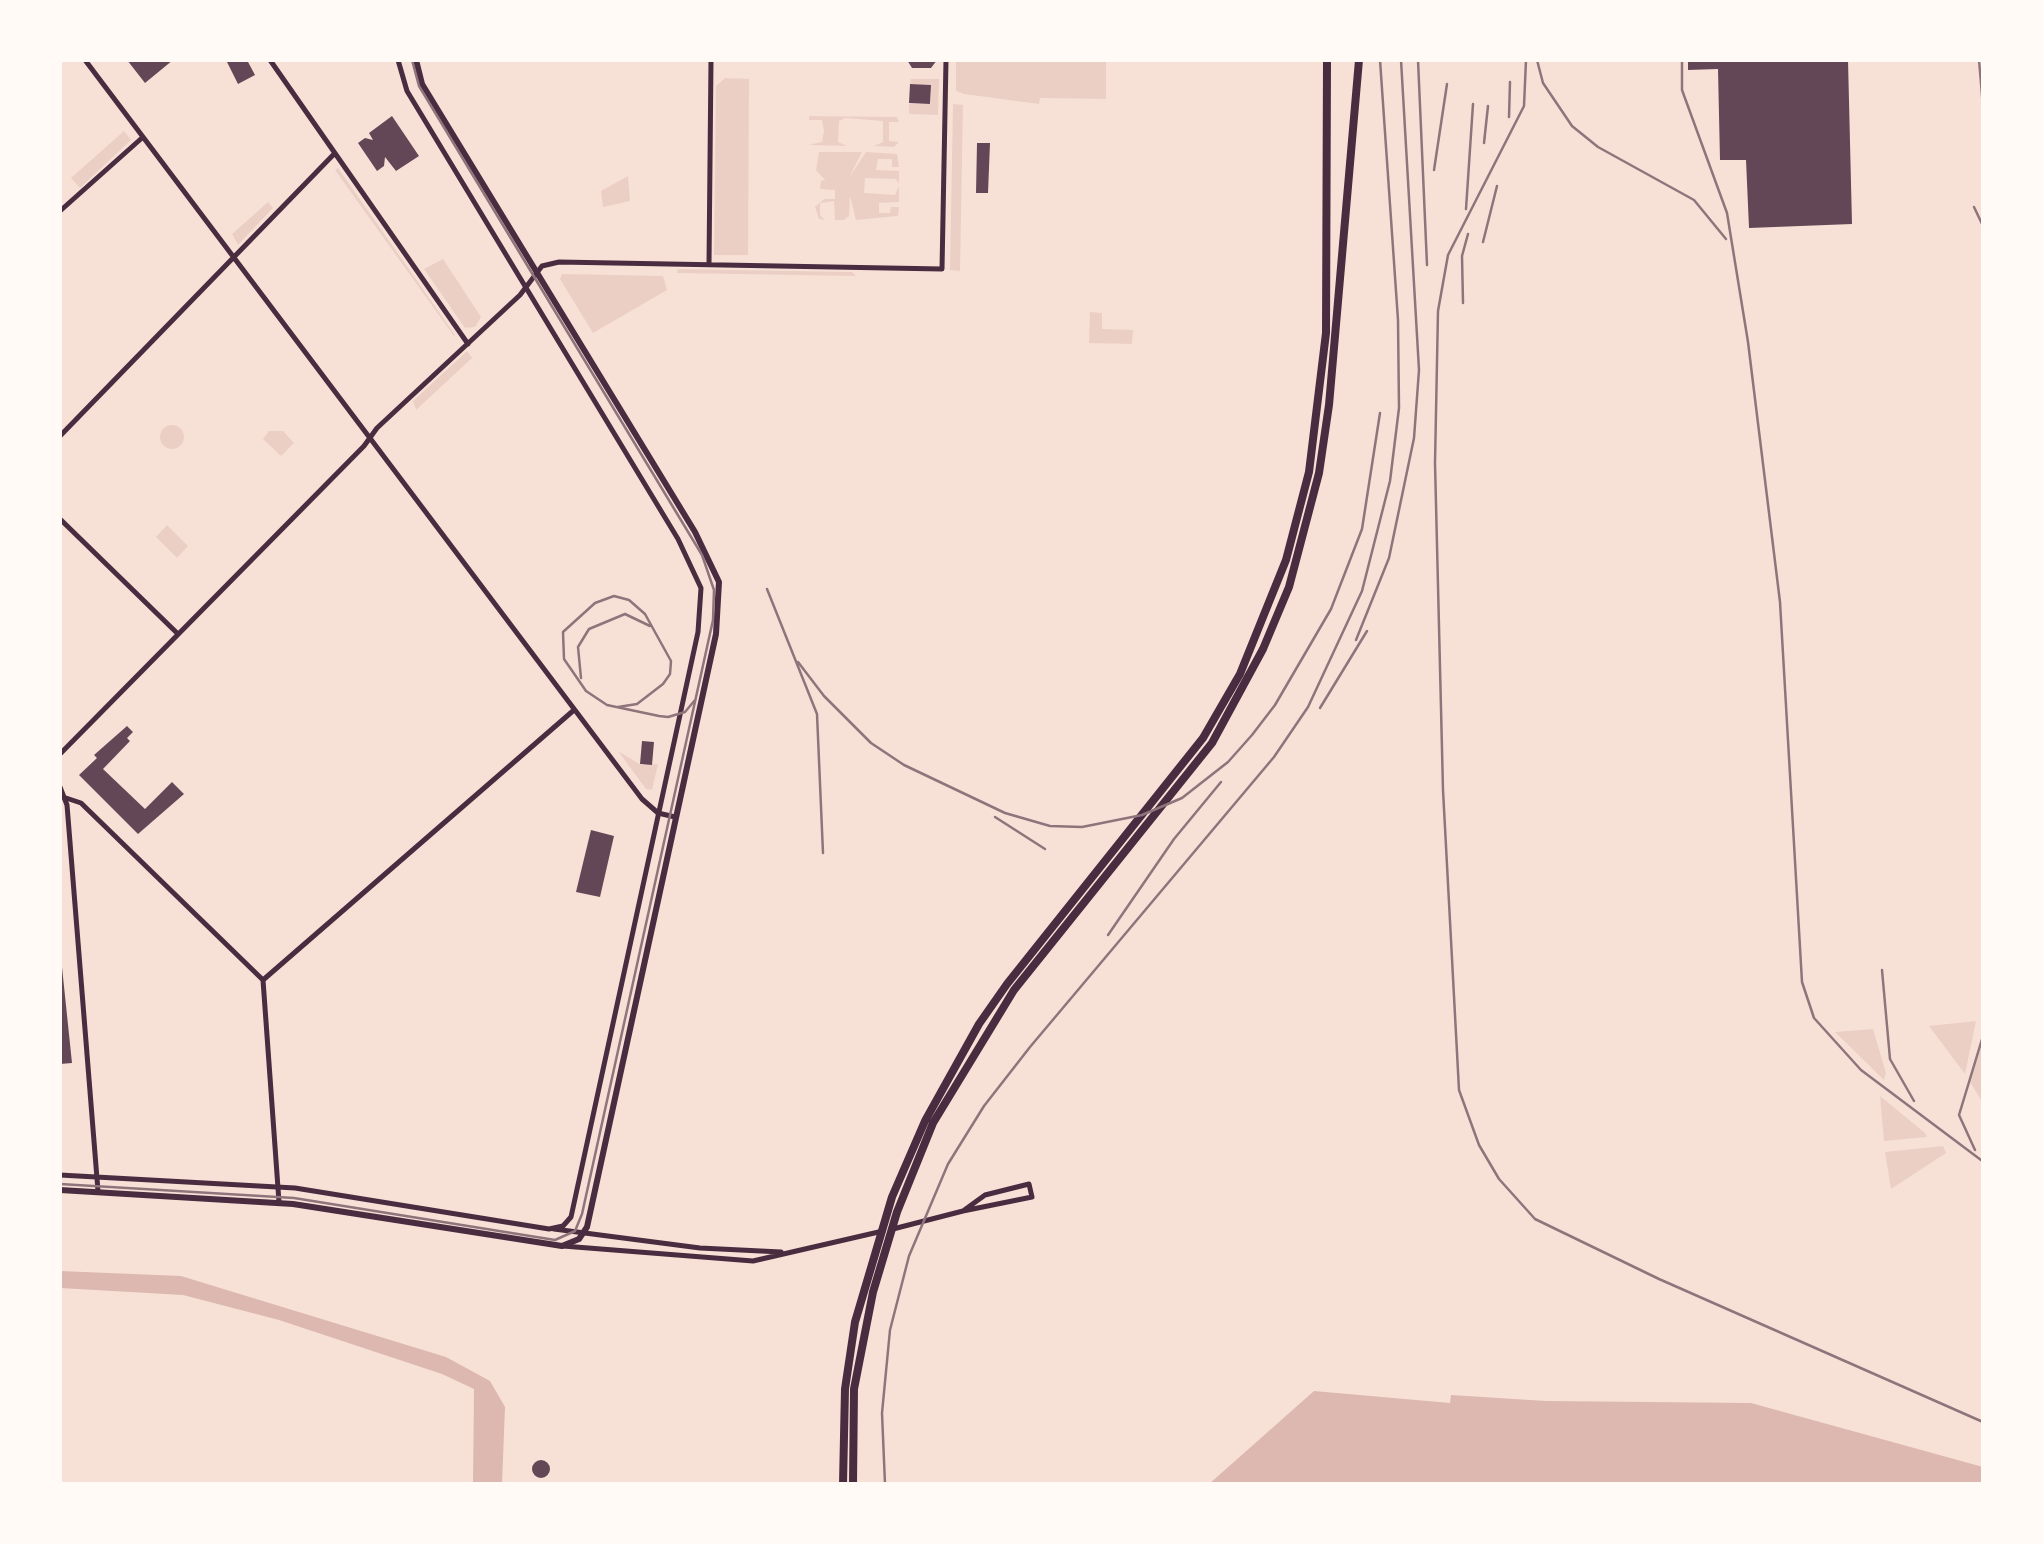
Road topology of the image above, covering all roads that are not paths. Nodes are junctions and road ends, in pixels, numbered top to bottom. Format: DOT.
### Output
graph roads {
  1 [pos="85,60"];
  2 [pos="270,60"];
  3 [pos="398,60"];
  4 [pos="416,60"];
  5 [pos="712,60"];
  6 [pos="946,60"];
  7 [pos="1327,60"];
  8 [pos="1359,60"];
  9 [pos="143,138"];
  10 [pos="335,153"];
  11 [pos="60,212"];
  12 [pos="232,256"];
  13 [pos="709,264"];
  14 [pos="537,273"];
  15 [pos="526,288"];
  16 [pos="468,344"];
  17 [pos="60,436"];
  18 [pos="370,439"];
  19 [pos="60,519"];
  20 [pos="178,634"];
  21 [pos="574,710"];
  22 [pos="60,754"];
  23 [pos="60,787"];
  24 [pos="66,798"];
  25 [pos="658,813"];
  26 [pos="676,817"];
  27 [pos="263,980"];
  28 [pos="60,1174"];
  29 [pos="98,1174"];
  30 [pos="280,1186"];
  31 [pos="60,1190"];
  32 [pos="98,1191"];
  33 [pos="279,1202"];
  34 [pos="963,1210"];
  35 [pos="571,1216"];
  36 [pos="552,1229"];
  37 [pos="571,1232"];
  38 [pos="584,1234"];
  39 [pos="576,1242"];
  40 [pos="562,1246"];
  41 [pos="590,1249"];
  42 [pos="784,1253"];
  43 [pos="843,1484"];
  44 [pos="853,1484"];
  1 -- 9 [label="street"];
  2 -- 10 [label="street"];
  3 -- 15 [label="street"];
  4 -- 14 [label="main road"];
  5 -- 13 [label="street"];
  6 -- 13 [label="street"];
  7 -- 43 [label="highway"];
  8 -- 44 [label="highway"];
  9 -- 11 [label="street"];
  9 -- 12 [label="street"];
  10 -- 12 [label="street"];
  10 -- 16 [label="street"];
  12 -- 17 [label="street"];
  12 -- 18 [label="street"];
  13 -- 14 [label="street"];
  14 -- 15 [label="street"];
  14 -- 26 [label="main road"];
  15 -- 16 [label="street"];
  15 -- 25 [label="street"];
  16 -- 18 [label="street"];
  18 -- 20 [label="street"];
  18 -- 21 [label="street"];
  19 -- 20 [label="street"];
  20 -- 22 [label="street"];
  21 -- 25 [label="street"];
  21 -- 27 [label="street"];
  23 -- 24 [label="street"];
  24 -- 27 [label="street"];
  24 -- 29 [label="street"];
  25 -- 26 [label="street"];
  25 -- 35 [label="street"];
  26 -- 38 [label="main road"];
  27 -- 30 [label="street"];
  28 -- 29 [label="street"];
  29 -- 30 [label="street"];
  29 -- 32 [label="street"];
  30 -- 33 [label="street"];
  30 -- 36 [label="street"];
  31 -- 32 [label="main road"];
  32 -- 33 [label="main road"];
  33 -- 40 [label="main road"];
  34 -- 34 [label="street"];
  34 -- 42 [label="street"];
  35 -- 36 [label="street"];
  35 -- 37 [label="street"];
  36 -- 37 [label="street"];
  37 -- 38 [label="street"];
  37 -- 39 [label="street"];
  38 -- 39 [label="main road"];
  38 -- 42 [label="street"];
  39 -- 40 [label="main road"];
  39 -- 41 [label="street"];
  40 -- 41 [label="street"];
  41 -- 42 [label="street"];
}
